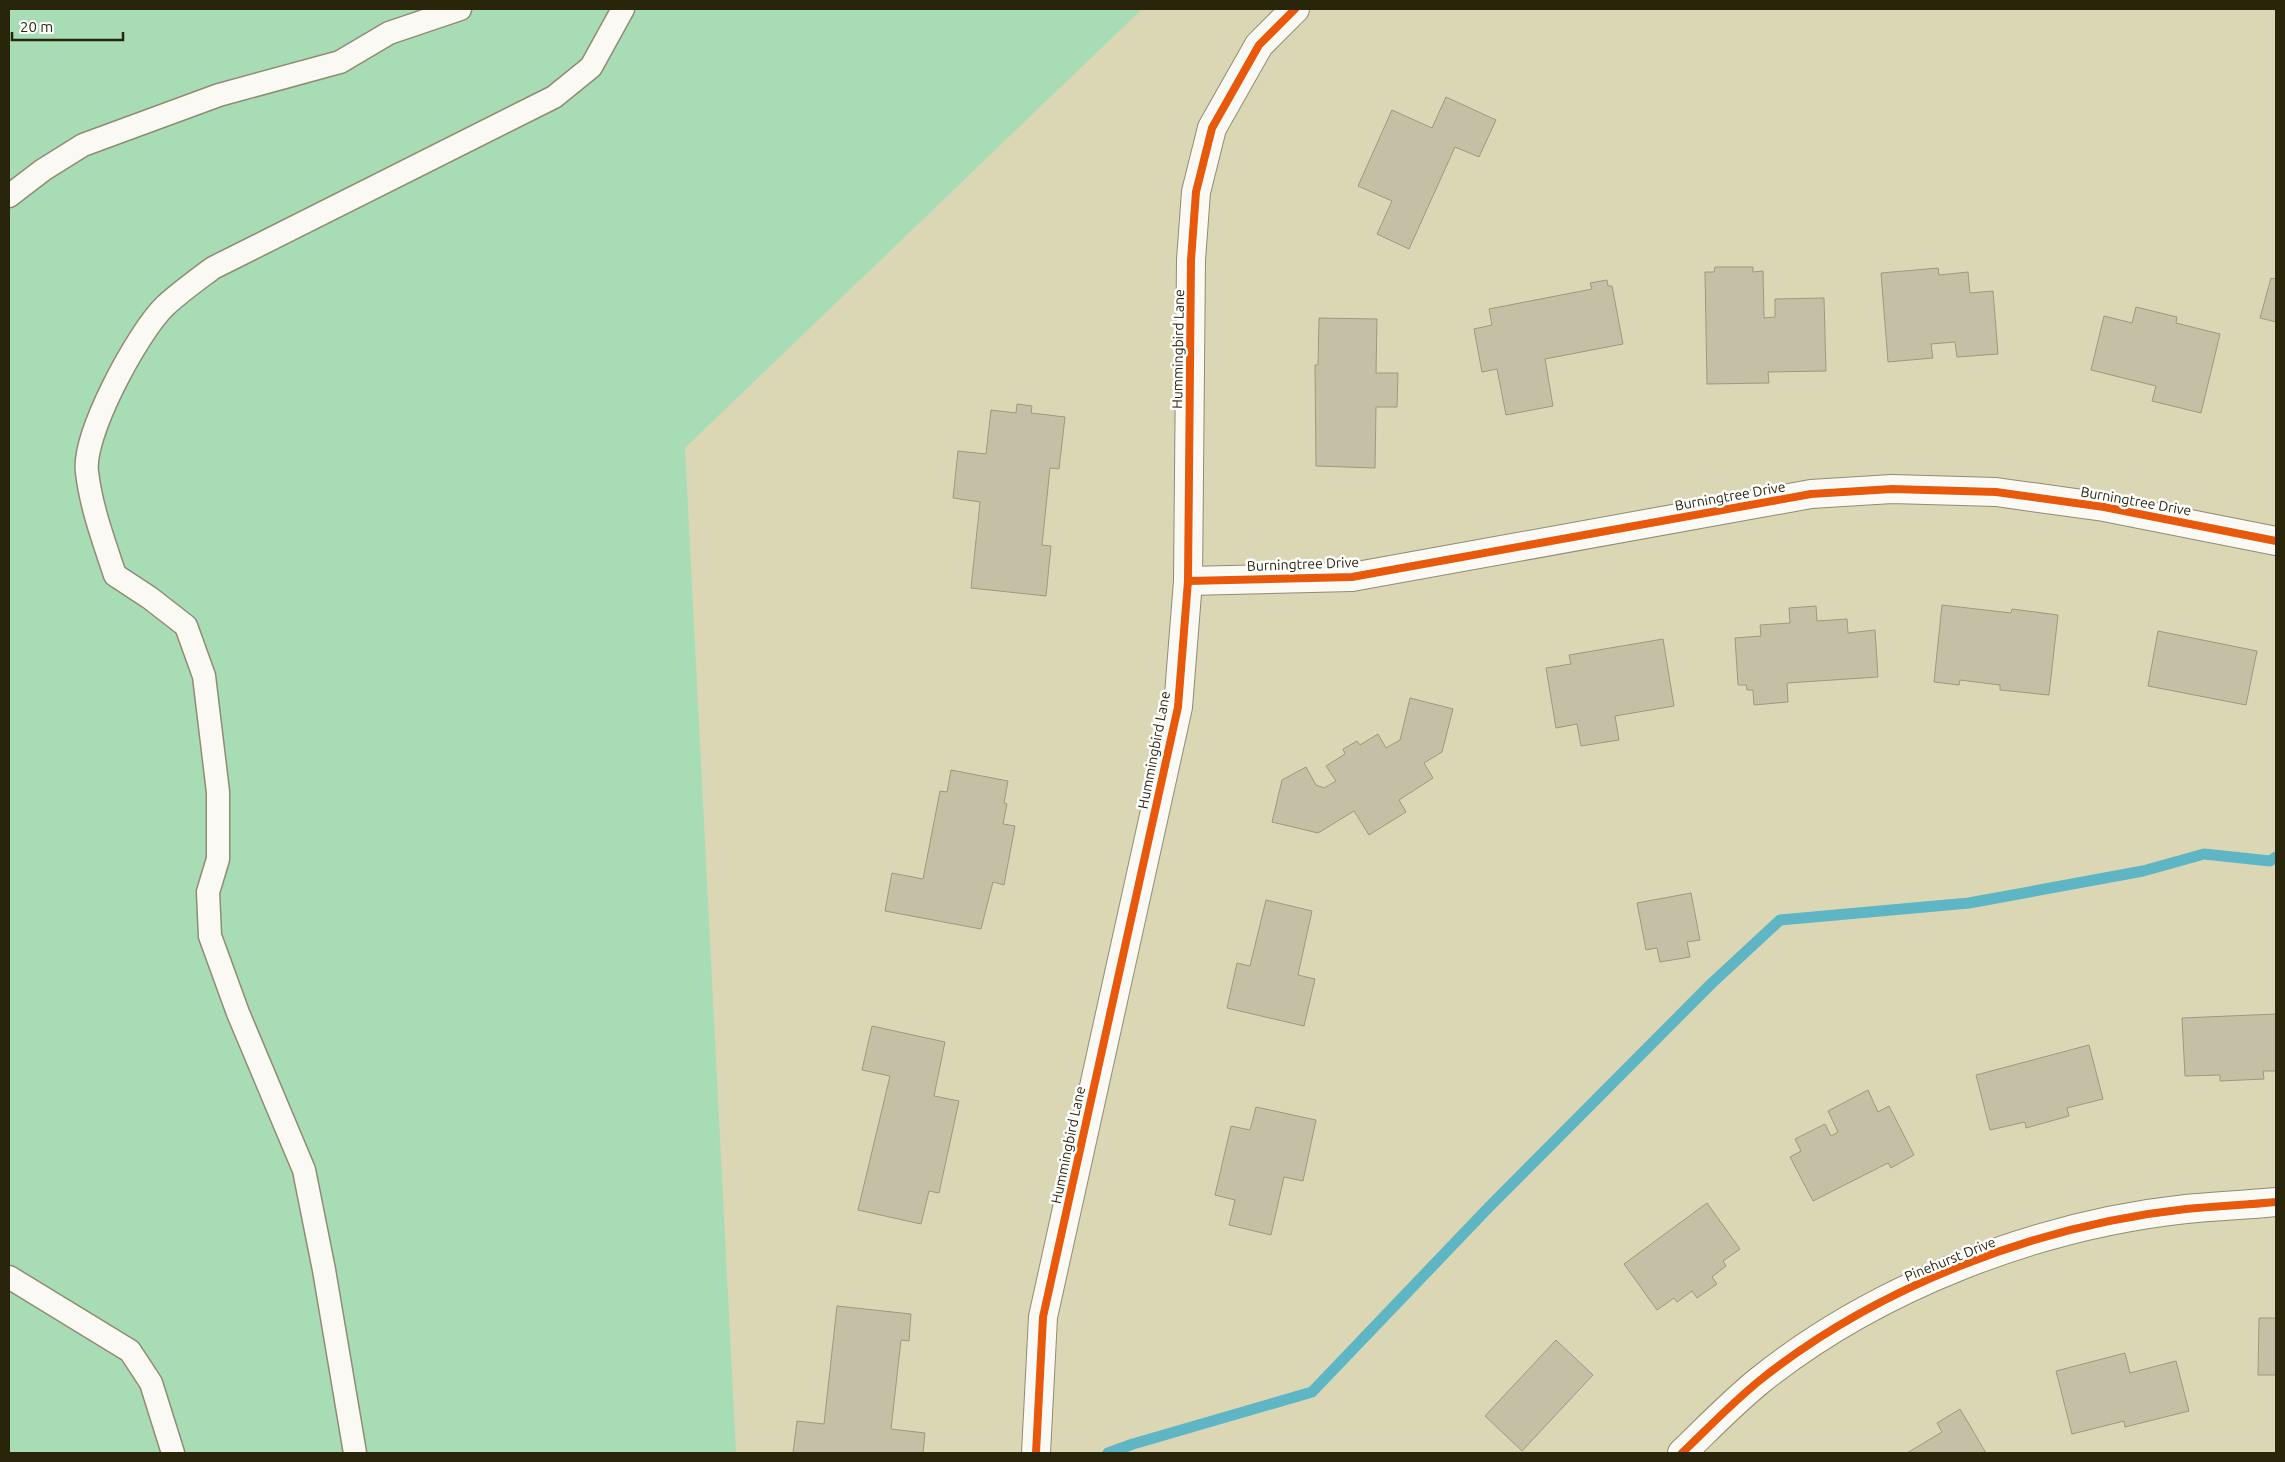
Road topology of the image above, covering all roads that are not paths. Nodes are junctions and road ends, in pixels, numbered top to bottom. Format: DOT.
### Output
graph roads {
  1 [pos="460,9"];
  2 [pos="623,9"];
  3 [pos="1295,9"];
  4 [pos="9,196"];
  5 [pos="2276,541"];
  6 [pos="1188,581"];
  7 [pos="2276,1202"];
  8 [pos="9,1276"];
  9 [pos="173,1453"];
  10 [pos="355,1453"];
  11 [pos="1036,1453"];
  12 [pos="1682,1453"];
  1 -- 4 [label="lane"];
  2 -- 10 [label="lane"];
  3 -- 6 [label="street, Hummingbird Lane"];
  5 -- 6 [label="street, Burningtree Drive"];
  6 -- 11 [label="street, Hummingbird Lane"];
  7 -- 12 [label="street, Pinehurst Drive"];
  8 -- 9 [label="lane"];
}
